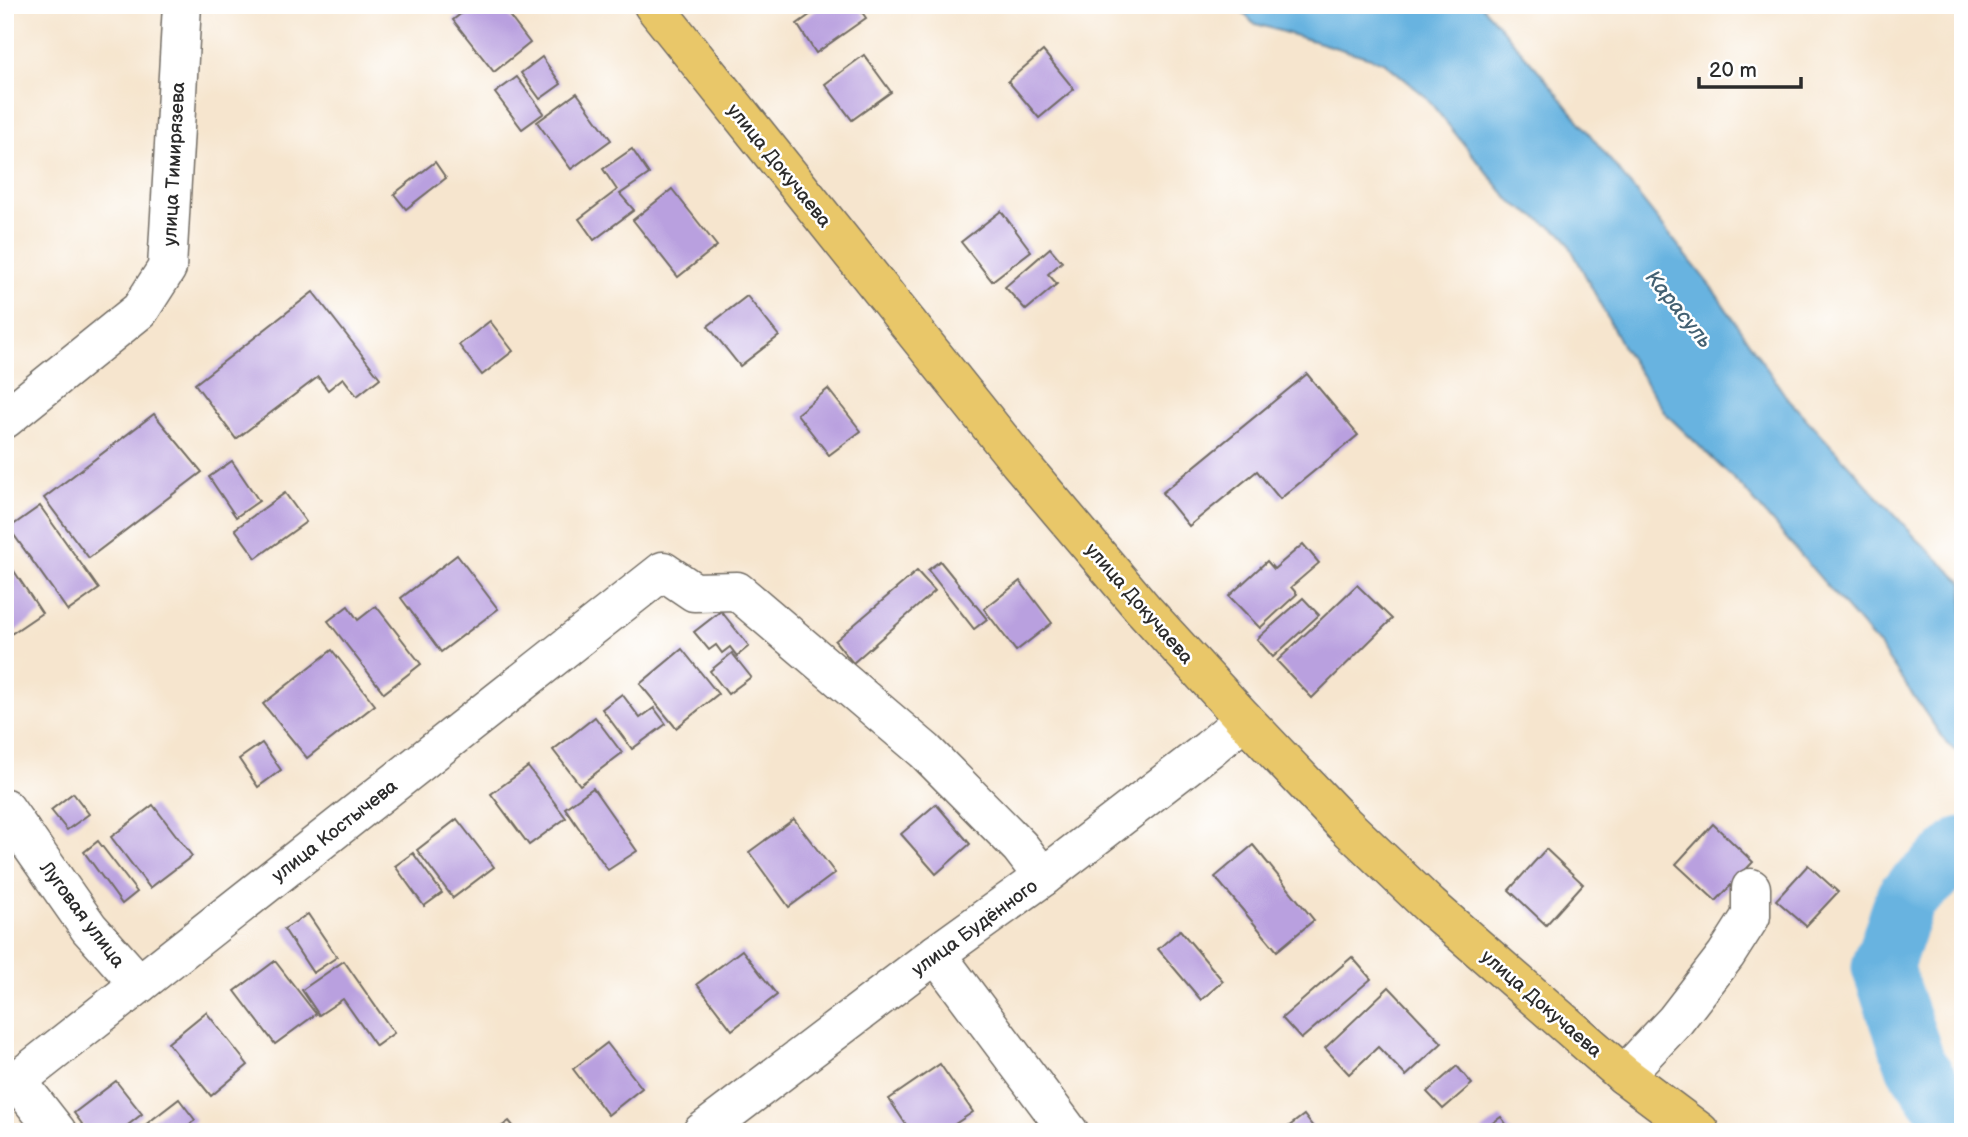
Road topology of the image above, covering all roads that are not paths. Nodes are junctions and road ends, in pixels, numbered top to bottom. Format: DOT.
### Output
graph roads {
  1 [pos="182,5"];
  2 [pos="653,5"];
  3 [pos="5,419"];
  4 [pos="1244,719"];
  5 [pos="5,807"];
  6 [pos="1043,877"];
  7 [pos="1751,888"];
  8 [pos="936,954"];
  9 [pos="139,985"];
  10 [pos="1625,1074"];
  11 [pos="11,1085"];
  12 [pos="57,1132"];
  13 [pos="702,1132"];
  14 [pos="1069,1132"];
  15 [pos="1700,1132"];
  1 -- 3 [label="street, улица Тимирязева"];
  2 -- 4 [label="main road, улица Докучаева"];
  4 -- 6 [label="street, улица Будённого"];
  4 -- 10 [label="main road, улица Докучаева"];
  5 -- 9 [label="street, Луговая улица"];
  6 -- 8 [label="street, улица Будённого"];
  6 -- 9 [label="street, улица Костычева"];
  7 -- 10 [label="street"];
  8 -- 13 [label="street, улица Будённого"];
  8 -- 14 [label="street"];
  9 -- 11 [label="street, улица Костычева"];
  10 -- 15 [label="main road, улица Докучаева"];
  11 -- 12 [label="street"];
}
